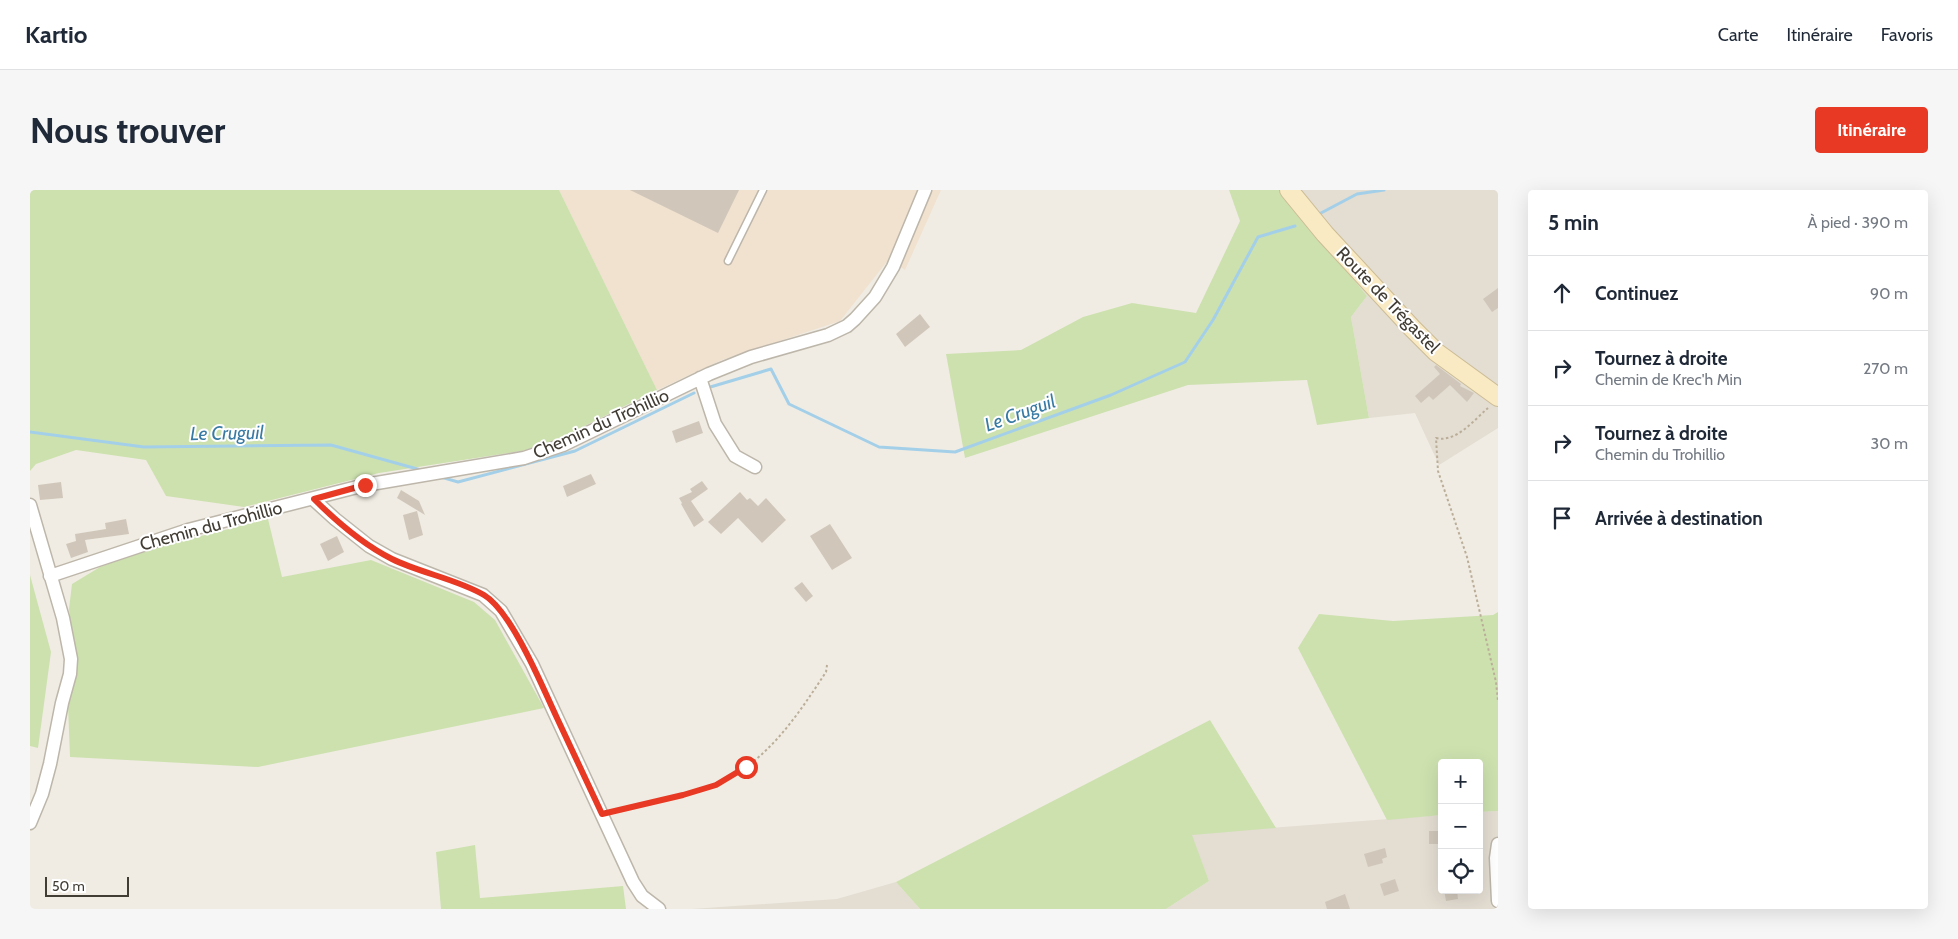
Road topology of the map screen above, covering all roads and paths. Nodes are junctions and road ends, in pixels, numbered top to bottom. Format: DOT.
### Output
graph roads {
  1 [pos="763,190"];
  2 [pos="925,190"];
  3 [pos="1289,190"];
  4 [pos="728,261"];
  5 [pos="700,378"];
  6 [pos="1494,401"];
  7 [pos="755,467"];
  8 [pos="314,499"];
  9 [pos="30,505"];
  10 [pos="50,576"];
  11 [pos="827,665"];
  12 [pos="1498,701"];
  13 [pos="602,814"];
  14 [pos="30,824"];
  15 [pos="1498,844"];
  16 [pos="1498,901"];
  17 [pos="1498,908"];
  18 [pos="659,909"];
  19 [pos="1491,909"];
  1 -- 4 [label="lane"];
  2 -- 5 [label="street, Chemin du Trohillio"];
  3 -- 6 [label="main road, Route de Trégastel"];
  5 -- 7 [label="street"];
  5 -- 8 [label="street, Chemin du Trohillio"];
  6 -- 12 [label="path"];
  8 -- 10 [label="street, Chemin du Trohillio"];
  8 -- 13 [label="street"];
  9 -- 10 [label="street"];
  10 -- 14 [label="street"];
  11 -- 13 [label="path"];
  13 -- 18 [label="street"];
  15 -- 16 [label="street"];
  17 -- 19 [label="street"];
}
